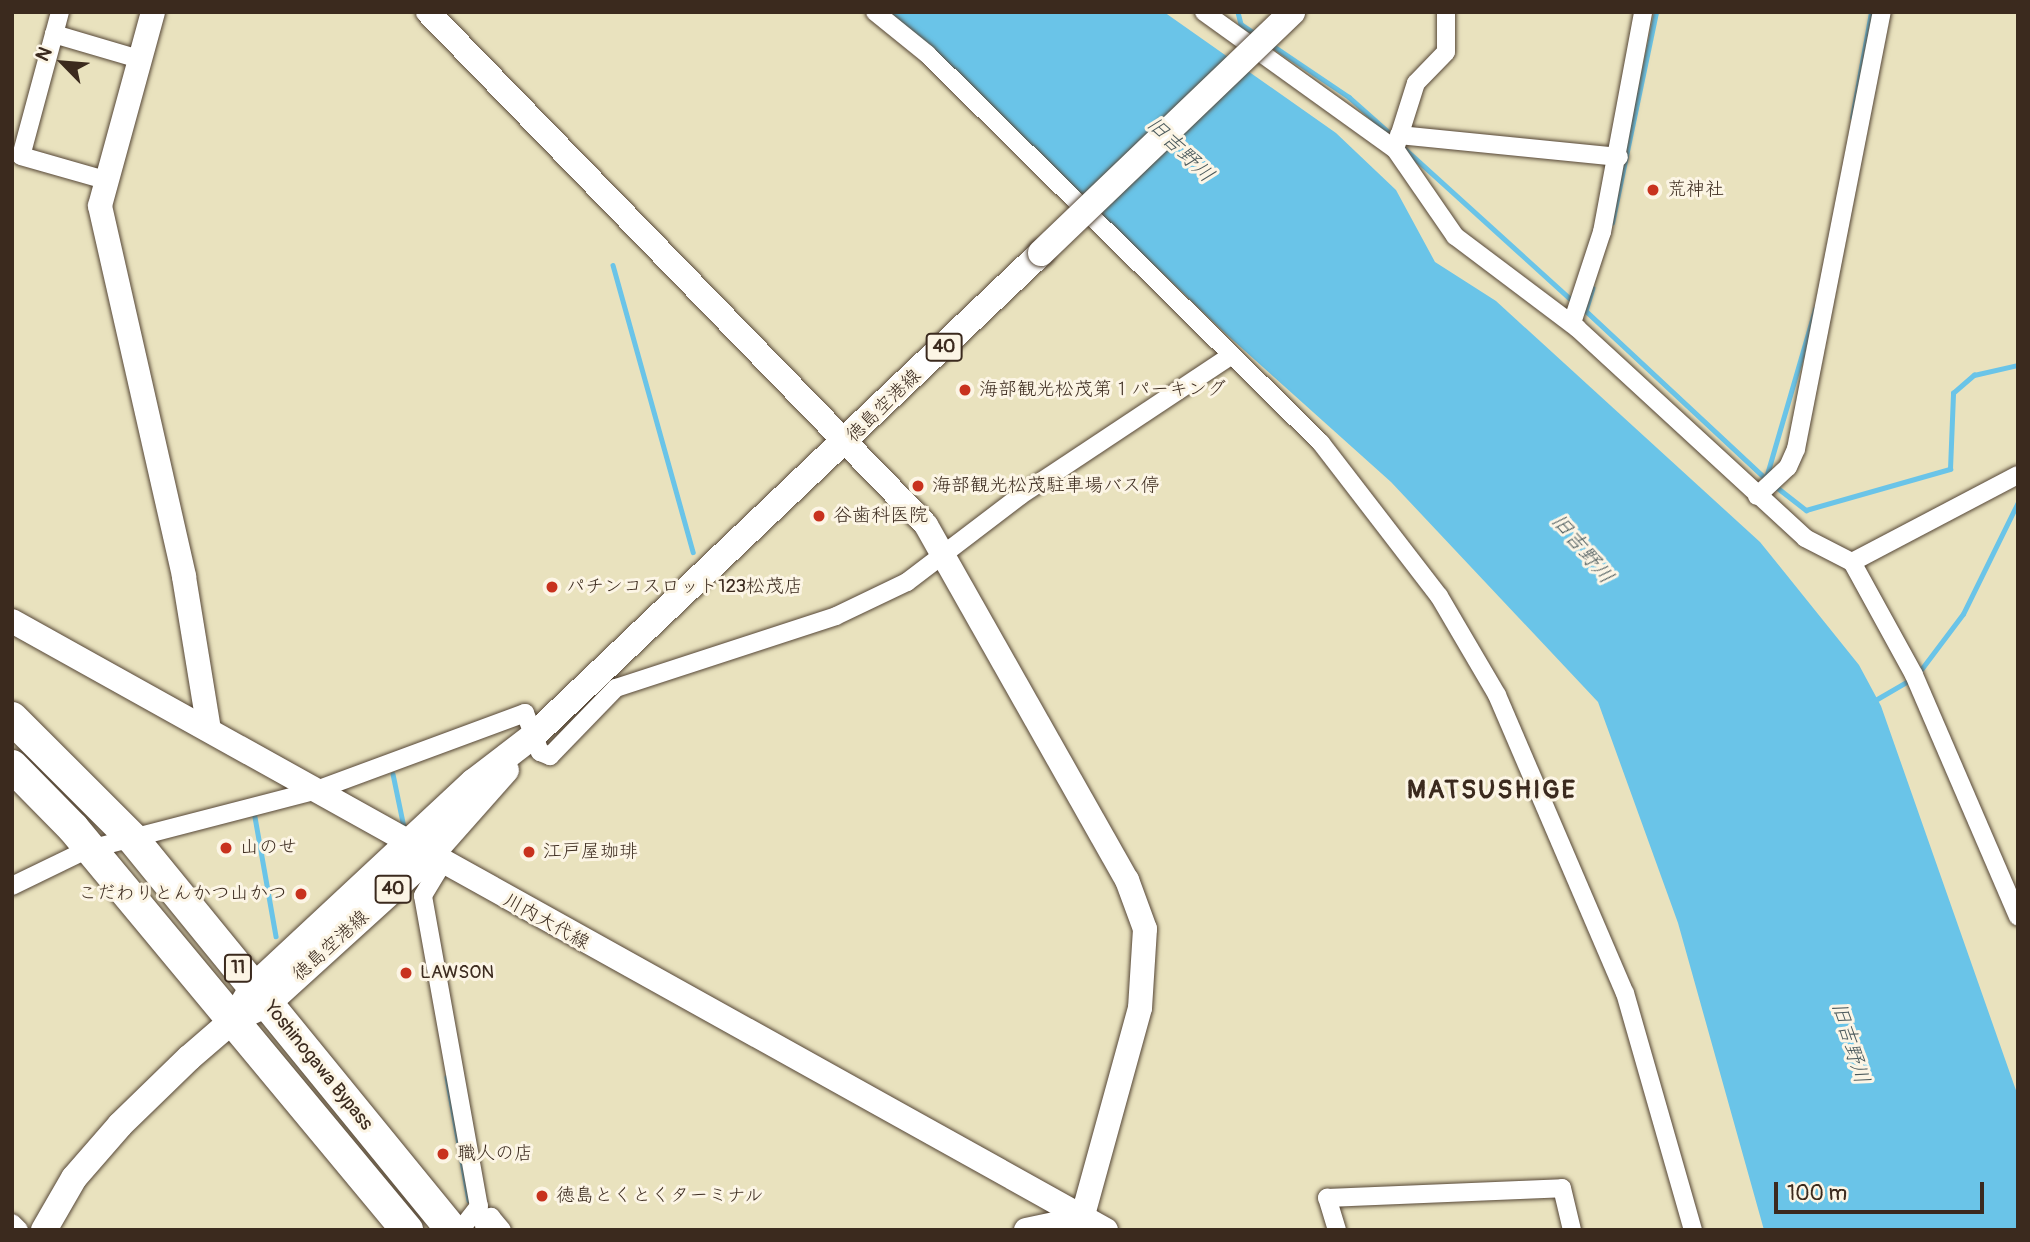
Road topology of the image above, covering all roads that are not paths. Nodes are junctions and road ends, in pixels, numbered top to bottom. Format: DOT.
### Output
graph roads {
  1 [pos="60,12"];
  2 [pos="153,12"];
  3 [pos="428,12"];
  4 [pos="875,12"];
  5 [pos="1292,12"];
  6 [pos="1446,12"];
  7 [pos="1643,12"];
  8 [pos="1882,12"];
  9 [pos="1215,16"];
  10 [pos="54,34"];
  11 [pos="139,59"];
  12 [pos="1397,142"];
  13 [pos="16,156"];
  14 [pos="1619,157"];
  15 [pos="105,180"];
  16 [pos="1572,323"];
  17 [pos="1229,357"];
  18 [pos="848,441"];
  19 [pos="2018,475"];
  20 [pos="1757,496"];
  21 [pos="946,555"];
  22 [pos="1852,562"];
  23 [pos="12,621"];
  24 [pos="12,718"];
  25 [pos="209,729"];
  26 [pos="533,736"];
  27 [pos="12,766"];
  28 [pos="314,792"];
  29 [pos="133,839"];
  30 [pos="86,850"];
  31 [pos="426,855"];
  32 [pos="12,886"];
  33 [pos="2018,917"];
  34 [pos="260,996"];
  35 [pos="233,1020"];
  36 [pos="12,1223"];
  37 [pos="1081,1224"];
  38 [pos="19,1230"];
  39 [pos="44,1230"];
  40 [pos="407,1230"];
  41 [pos="452,1230"];
  42 [pos="460,1230"];
  43 [pos="488,1230"];
  44 [pos="502,1230"];
  45 [pos="1027,1230"];
  46 [pos="1107,1230"];
  47 [pos="1336,1230"];
  48 [pos="1572,1230"];
  49 [pos="1693,1230"];
  1 -- 10 [label="street"];
  2 -- 11 [label="street"];
  3 -- 18 [label="street"];
  4 -- 17 [label="street"];
  5 -- 18 [label="main road, 徳島空港線 / 40, bridge"];
  6 -- 12 [label="street"];
  7 -- 14 [label="street"];
  8 -- 20 [label="street"];
  9 -- 12 [label="street"];
  10 -- 11 [label="street"];
  10 -- 13 [label="street"];
  11 -- 15 [label="street"];
  12 -- 14 [label="street"];
  12 -- 16 [label="street"];
  13 -- 15 [label="street"];
  14 -- 16 [label="street"];
  15 -- 25 [label="street"];
  16 -- 20 [label="street"];
  17 -- 21 [label="street"];
  17 -- 49 [label="street"];
  18 -- 21 [label="street"];
  18 -- 26 [label="main road, 徳島空港線 / 40"];
  19 -- 22 [label="street"];
  20 -- 22 [label="street"];
  21 -- 26 [label="street"];
  21 -- 37 [label="street"];
  22 -- 33 [label="street"];
  23 -- 25 [label="street, 川内大代線"];
  24 -- 29 [label="highway, Yoshinogawa Bypass / 11"];
  25 -- 28 [label="street, 川内大代線"];
  26 -- 28 [label="street"];
  26 -- 31 [label="main road, 徳島空港線 / 40"];
  27 -- 30 [label="highway, Yoshinogawa Bypass / 11"];
  28 -- 29 [label="street"];
  28 -- 31 [label="street, 川内大代線"];
  29 -- 30 [label="street"];
  29 -- 34 [label="highway, Yoshinogawa Bypass / 11"];
  30 -- 32 [label="street"];
  30 -- 35 [label="highway, Yoshinogawa Bypass / 11"];
  31 -- 34 [label="main road, 徳島空港線 / 40"];
  31 -- 37 [label="street, 川内大代線"];
  31 -- 42 [label="street"];
  34 -- 35 [label="main road, 徳島空港線 / 40"];
  34 -- 41 [label="highway, Yoshinogawa Bypass / 11"];
  35 -- 39 [label="main road, 徳島空港線 / 40"];
  35 -- 40 [label="highway, Yoshinogawa Bypass / 11"];
  36 -- 38 [label="street"];
  37 -- 45 [label="street"];
  37 -- 46 [label="street, 川内大代線"];
  43 -- 44 [label="street"];
  47 -- 48 [label="street"];
}
